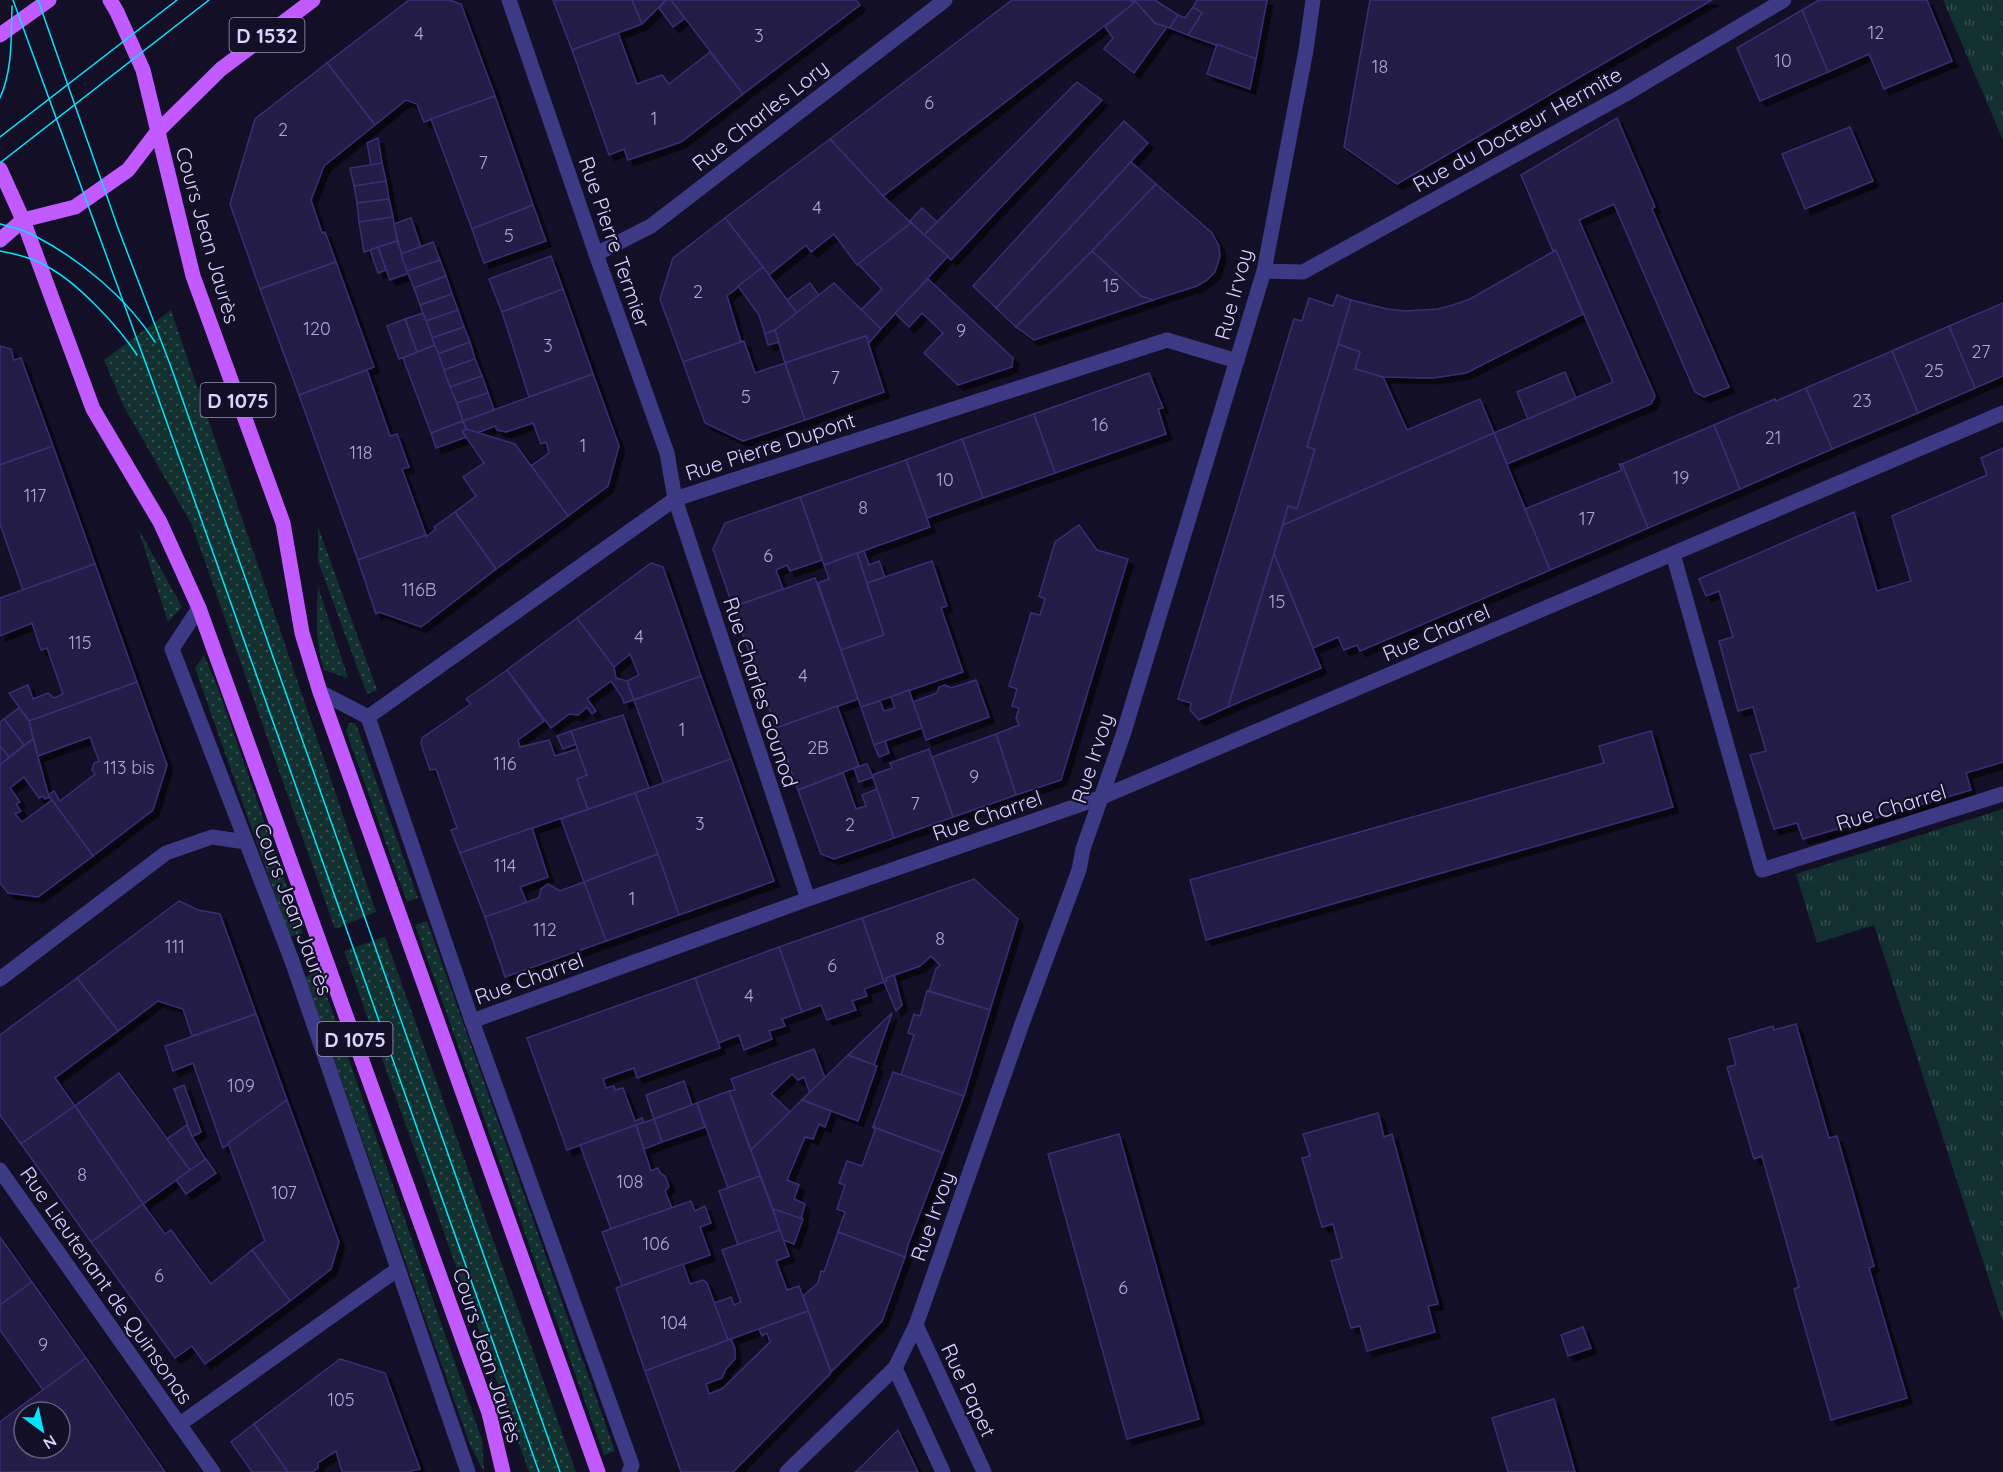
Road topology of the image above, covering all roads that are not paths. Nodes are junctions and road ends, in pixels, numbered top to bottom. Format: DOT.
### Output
graph roads {
  1 [pos="49,0"];
  2 [pos="110,0"];
  3 [pos="313,0"];
  4 [pos="509,0"];
  5 [pos="945,0"];
  6 [pos="1313,0"];
  7 [pos="1784,0"];
  8 [pos="0,35"];
  9 [pos="157,132"];
  10 [pos="0,169"];
  11 [pos="23,220"];
  12 [pos="0,240"];
  13 [pos="596,254"];
  14 [pos="1264,271"];
  15 [pos="1237,361"];
  16 [pos="2003,413"];
  17 [pos="675,499"];
  18 [pos="1673,554"];
  19 [pos="199,608"];
  20 [pos="320,692"];
  21 [pos="368,717"];
  22 [pos="2003,794"];
  23 [pos="1102,797"];
  24 [pos="246,842"];
  25 [pos="808,899"];
  26 [pos="0,979"];
  27 [pos="472,1021"];
  28 [pos="0,1170"];
  29 [pos="398,1269"];
  30 [pos="916,1325"];
  31 [pos="895,1368"];
  32 [pos="180,1424"];
  33 [pos="213,1472"];
  34 [pos="468,1472"];
  35 [pos="503,1472"];
  36 [pos="597,1472"];
  37 [pos="629,1472"];
  38 [pos="787,1472"];
  39 [pos="943,1472"];
  40 [pos="984,1472"];
  1 -- 8 [label="main road"];
  2 -- 9 [label="main road, Cours Jean Jaurès / D 1075"];
  3 -- 9 [label="main road, D 1532"];
  4 -- 13 [label="street, Rue Pierre Termier"];
  5 -- 13 [label="street, Rue Charles Lory"];
  6 -- 14 [label="street, Rue Irvoy"];
  7 -- 14 [label="street, Rue du Docteur Hermite"];
  9 -- 11 [label="main road"];
  9 -- 20 [label="main road, Cours Jean Jaurès / D 1075"];
  10 -- 11 [label="main road, Cours Jean Jaurès / D 1075"];
  11 -- 12 [label="main road"];
  11 -- 19 [label="main road, Cours Jean Jaurès / D 1075"];
  13 -- 17 [label="street, Rue Pierre Termier"];
  14 -- 15 [label="street, Rue Irvoy"];
  15 -- 17 [label="street, Rue Pierre Dupont"];
  15 -- 23 [label="street, Rue Irvoy"];
  16 -- 18 [label="street, Rue Charrel"];
  17 -- 21 [label="street, Rue Pierre Dupont"];
  17 -- 25 [label="street, Rue Charles Gounod"];
  18 -- 22 [label="street, Rue Charrel"];
  18 -- 23 [label="street, Rue Charrel"];
  19 -- 24 [label="street, Cours Jean Jaurès"];
  19 -- 35 [label="main road, Cours Jean Jaurès / D 1075"];
  20 -- 21 [label="street"];
  20 -- 36 [label="main road, Cours Jean Jaurès / D 1075"];
  21 -- 27 [label="street"];
  23 -- 25 [label="street, Rue Charrel"];
  23 -- 30 [label="street, Rue Irvoy"];
  24 -- 26 [label="street"];
  24 -- 29 [label="street, Cours Jean Jaurès"];
  25 -- 27 [label="street, Rue Charrel"];
  27 -- 37 [label="street"];
  28 -- 32 [label="street, Rue Lieutenant de Quinsonas"];
  29 -- 32 [label="street, Rue Lieutenant de Quinsonas"];
  29 -- 34 [label="street, Cours Jean Jaurès"];
  30 -- 31 [label="street, Rue Irvoy"];
  30 -- 40 [label="street, Rue Papet"];
  31 -- 38 [label="street, Rue Irvoy"];
  31 -- 39 [label="street"];
  32 -- 33 [label="street, Rue Lieutenant de Quinsonas"];
}
